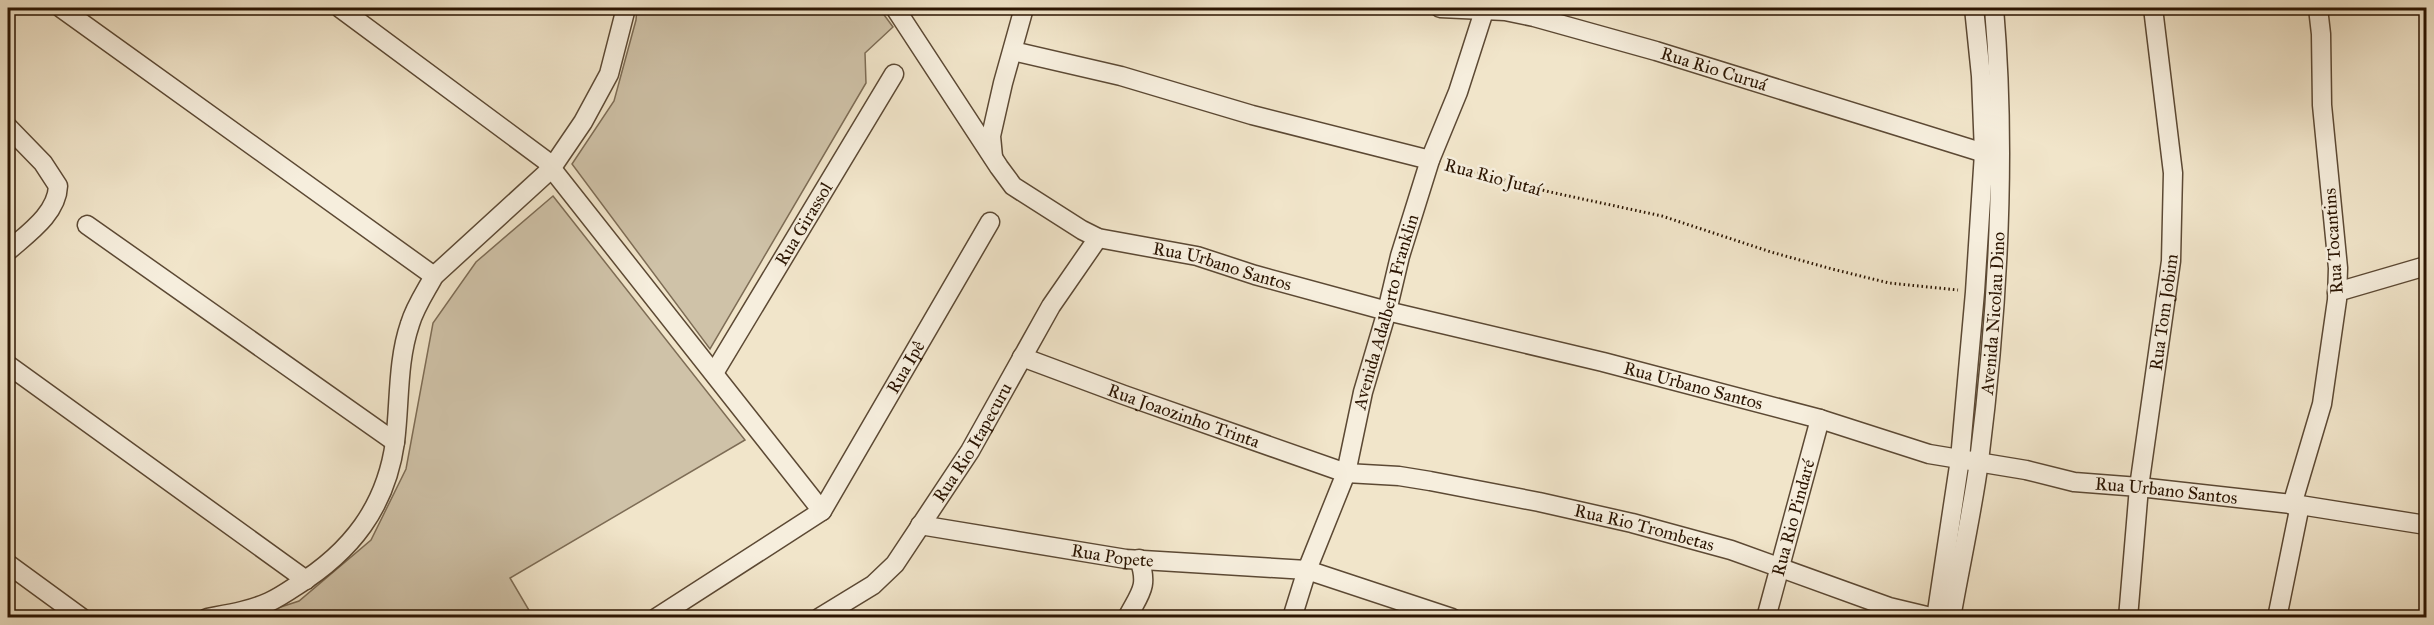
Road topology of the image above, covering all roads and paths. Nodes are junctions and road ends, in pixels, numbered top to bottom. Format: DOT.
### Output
graph roads {
  1 [pos="61,8"];
  2 [pos="340,8"];
  3 [pos="895,8"];
  4 [pos="1024,8"];
  5 [pos="1440,8"];
  6 [pos="1974,8"];
  7 [pos="1994,8"];
  8 [pos="2153,8"];
  9 [pos="2318,8"];
  10 [pos="1485,9"];
  11 [pos="622,10"];
  12 [pos="1013,51"];
  13 [pos="894,74"];
  14 [pos="8,127"];
  15 [pos="1984,153"];
  16 [pos="993,157"];
  17 [pos="1430,160"];
  18 [pos="551,169"];
  19 [pos="990,222"];
  20 [pos="87,225"];
  21 [pos="1098,238"];
  22 [pos="8,251"];
  23 [pos="2427,266"];
  24 [pos="434,276"];
  25 [pos="1975,292"];
  26 [pos="2337,292"];
  27 [pos="1388,311"];
  28 [pos="1022,357"];
  29 [pos="8,365"];
  30 [pos="714,373"];
  31 [pos="1820,419"];
  32 [pos="395,442"];
  33 [pos="1960,459"];
  34 [pos="1979,462"];
  35 [pos="1346,473"];
  36 [pos="2139,487"];
  37 [pos="2296,505"];
  38 [pos="822,511"];
  39 [pos="920,525"];
  40 [pos="2427,525"];
  41 [pos="1139,559"];
  42 [pos="8,564"];
  43 [pos="1781,567"];
  44 [pos="1307,570"];
  45 [pos="306,580"];
  46 [pos="843,611"];
  47 [pos="82,618"];
  48 [pos="207,618"];
  49 [pos="656,618"];
  50 [pos="819,618"];
  51 [pos="1127,618"];
  52 [pos="1292,618"];
  53 [pos="1452,618"];
  54 [pos="1766,618"];
  55 [pos="1935,618"];
  56 [pos="1951,618"];
  57 [pos="2128,618"];
  58 [pos="2277,618"];
  1 -- 24 [label="street"];
  2 -- 18 [label="street"];
  3 -- 16 [label="street, Rua Urbano Santos"];
  4 -- 12 [label="street"];
  5 -- 10 [label="street, Rua Rio Curuá"];
  6 -- 15 [label="street, Avenida Nicolau Dino"];
  7 -- 34 [label="street, Avenida Nicolau Dino"];
  8 -- 36 [label="street, Rua Tom Jobim"];
  9 -- 26 [label="street, Rua Tocantins"];
  10 -- 15 [label="street, Rua Rio Curuá"];
  10 -- 17 [label="street, Avenida Adalberto Franklin"];
  11 -- 18 [label="street"];
  12 -- 16 [label="street"];
  12 -- 17 [label="street, Rua Rio Jutaí"];
  13 -- 30 [label="street, Rua Girassol"];
  14 -- 22 [label="street"];
  15 -- 25 [label="street, Avenida Nicolau Dino"];
  16 -- 21 [label="street, Rua Urbano Santos"];
  17 -- 25 [label="path, Rua Rio Jutaí"];
  17 -- 27 [label="street, Avenida Adalberto Franklin"];
  18 -- 24 [label="street"];
  18 -- 30 [label="street"];
  19 -- 38 [label="street, Rua Ipê"];
  20 -- 32 [label="street"];
  21 -- 27 [label="street, Rua Urbano Santos"];
  21 -- 28 [label="street, Rua Rio Itapecuru"];
  23 -- 26 [label="street"];
  24 -- 32 [label="street"];
  25 -- 33 [label="street, Avenida Nicolau Dino"];
  26 -- 37 [label="street, Rua Tocantins"];
  27 -- 31 [label="street, Rua Urbano Santos"];
  27 -- 35 [label="street, Avenida Adalberto Franklin"];
  28 -- 35 [label="street, Rua Joaozinho Trinta"];
  28 -- 39 [label="street, Rua Rio Itapecuru"];
  29 -- 45 [label="street"];
  30 -- 38 [label="street"];
  31 -- 33 [label="street, Rua Urbano Santos"];
  31 -- 43 [label="street, Rua Rio Pindaré"];
  32 -- 45 [label="street"];
  33 -- 34 [label="street, Rua Urbano Santos"];
  33 -- 55 [label="street, Avenida Nicolau Dino"];
  34 -- 36 [label="street, Rua Urbano Santos"];
  34 -- 56 [label="street, Avenida Nicolau Dino"];
  35 -- 43 [label="street, Rua Rio Trombetas"];
  35 -- 44 [label="street, Avenida Adalberto Franklin"];
  36 -- 37 [label="street, Rua Urbano Santos"];
  36 -- 57 [label="street, Rua Tom Jobim"];
  37 -- 40 [label="street, Rua Urbano Santos"];
  37 -- 58 [label="street, Rua Tocantins"];
  38 -- 49 [label="street"];
  39 -- 41 [label="street, Rua Popete"];
  39 -- 46 [label="street, Rua Rio Itapecuru"];
  41 -- 44 [label="street, Rua Popete"];
  41 -- 51 [label="street"];
  42 -- 47 [label="street"];
  43 -- 54 [label="street, Rua Rio Pindaré"];
  43 -- 55 [label="street, Rua Rio Trombetas"];
  44 -- 52 [label="street, Avenida Adalberto Franklin"];
  44 -- 53 [label="street, Rua Popete"];
  45 -- 48 [label="street"];
  46 -- 50 [label="street, Rua Rio Itapecuru"];
}
